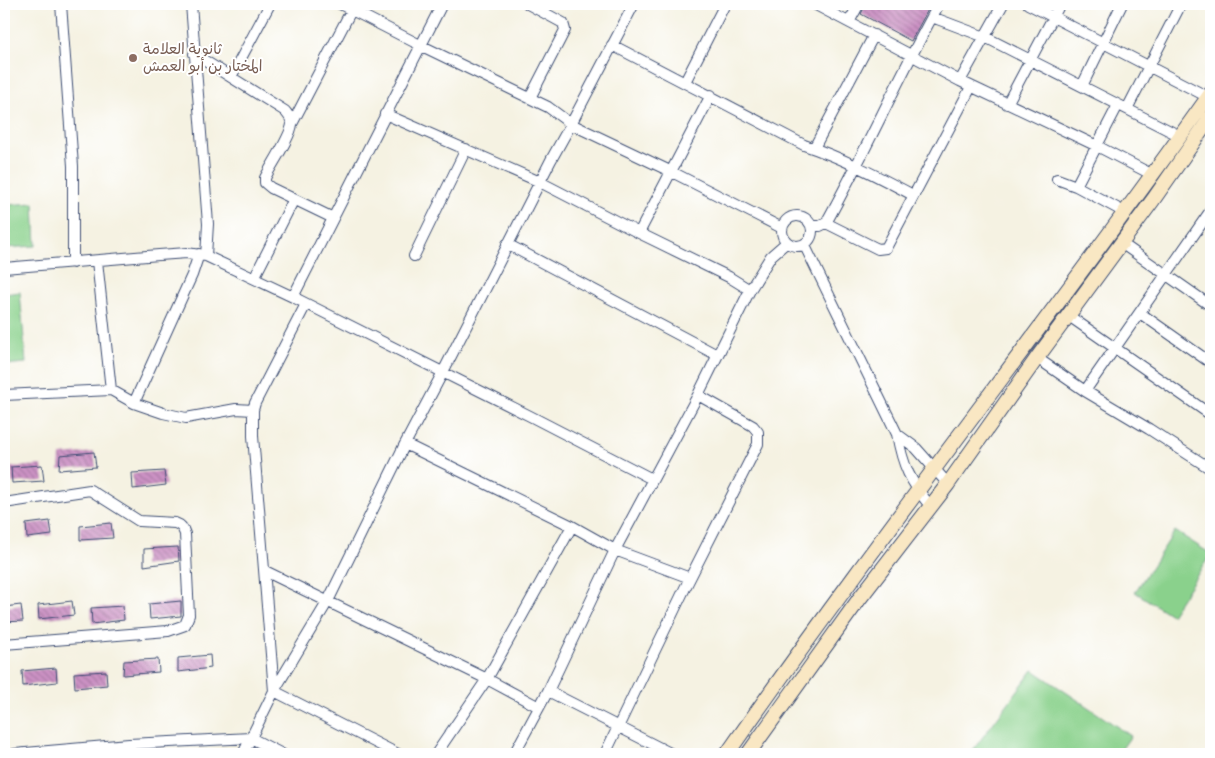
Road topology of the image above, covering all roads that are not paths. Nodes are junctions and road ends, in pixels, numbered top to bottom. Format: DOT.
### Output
graph roads {
  1 [pos="61,4"];
  2 [pos="191,4"];
  3 [pos="270,4"];
  4 [pos="340,4"];
  5 [pos="442,4"];
  6 [pos="528,4"];
  7 [pos="634,4"];
  8 [pos="725,4"];
  9 [pos="814,4"];
  10 [pos="859,4"];
  11 [pos="938,4"];
  12 [pos="1003,4"];
  13 [pos="1028,4"];
  14 [pos="1060,4"];
  15 [pos="1122,4"];
  16 [pos="1181,4"];
  17 [pos="353,7"];
  18 [pos="932,16"];
  19 [pos="1054,17"];
  20 [pos="849,22"];
  21 [pos="874,35"];
  22 [pos="985,37"];
  23 [pos="1103,43"];
  24 [pos="420,45"];
  25 [pos="612,45"];
  26 [pos="194,54"];
  27 [pos="911,56"];
  28 [pos="1031,60"];
  29 [pos="1149,66"];
  30 [pos="231,77"];
  31 [pos="960,81"];
  32 [pos="685,82"];
  33 [pos="1082,86"];
  34 [pos="971,87"];
  35 [pos="1210,95"];
  36 [pos="710,96"];
  37 [pos="530,98"];
  38 [pos="1007,104"];
  39 [pos="1123,107"];
  40 [pos="385,114"];
  41 [pos="1211,117"];
  42 [pos="292,124"];
  43 [pos="571,124"];
  44 [pos="1180,136"];
  45 [pos="1097,146"];
  46 [pos="814,148"];
  47 [pos="466,150"];
  48 [pos="857,166"];
  49 [pos="672,172"];
  50 [pos="1154,175"];
  51 [pos="1057,179"];
  52 [pos="540,182"];
  53 [pos="1076,186"];
  54 [pos="913,195"];
  55 [pos="294,199"];
  56 [pos="1211,210"];
  57 [pos="1126,213"];
  58 [pos="332,218"];
  59 [pos="826,223"];
  60 [pos="811,226"];
  61 [pos="782,228"];
  62 [pos="640,234"];
  63 [pos="787,242"];
  64 [pos="1121,242"];
  65 [pos="507,244"];
  66 [pos="804,244"];
  67 [pos="202,255"];
  68 [pos="414,256"];
  69 [pos="97,261"];
  70 [pos="73,263"];
  71 [pos="4,268"];
  72 [pos="1166,274"];
  73 [pos="254,278"];
  74 [pos="750,290"];
  75 [pos="293,297"];
  76 [pos="306,304"];
  77 [pos="1211,306"];
  78 [pos="1140,313"];
  79 [pos="1069,316"];
  80 [pos="1115,348"];
  81 [pos="717,355"];
  82 [pos="1037,358"];
  83 [pos="1211,363"];
  84 [pos="443,372"];
  85 [pos="111,390"];
  86 [pos="1086,391"];
  87 [pos="698,395"];
  88 [pos="4,396"];
  89 [pos="134,403"];
  90 [pos="253,410"];
  91 [pos="1211,415"];
  92 [pos="897,434"];
  93 [pos="404,444"];
  94 [pos="934,469"];
  95 [pos="1211,469"];
  96 [pos="652,479"];
  97 [pos="948,484"];
  98 [pos="918,491"];
  99 [pos="4,503"];
  100 [pos="931,506"];
  101 [pos="572,526"];
  102 [pos="615,550"];
  103 [pos="265,571"];
  104 [pos="690,578"];
  105 [pos="328,601"];
  106 [pos="4,644"];
  107 [pos="487,679"];
  108 [pos="274,690"];
  109 [pos="548,691"];
  110 [pos="539,707"];
  111 [pos="619,727"];
  112 [pos="251,738"];
  113 [pos="130,749"];
  114 [pos="14,754"];
  115 [pos="243,754"];
  116 [pos="282,754"];
  117 [pos="398,754"];
  118 [pos="436,754"];
  119 [pos="514,754"];
  120 [pos="605,754"];
  121 [pos="672,754"];
  122 [pos="727,754"];
  123 [pos="748,754"];
  1 -- 70 [label="street"];
  2 -- 26 [label="street"];
  3 -- 30 [label="street"];
  4 -- 17 [label="street"];
  5 -- 24 [label="street"];
  6 -- 37 [label="street"];
  7 -- 25 [label="street"];
  8 -- 32 [label="street"];
  9 -- 20 [label="street"];
  10 -- 20 [label="street"];
  11 -- 18 [label="street"];
  12 -- 22 [label="street"];
  13 -- 19 [label="street"];
  14 -- 19 [label="street"];
  15 -- 23 [label="street"];
  16 -- 29 [label="street"];
  17 -- 24 [label="street"];
  17 -- 42 [label="street"];
  18 -- 22 [label="street"];
  18 -- 27 [label="street"];
  19 -- 23 [label="street"];
  19 -- 28 [label="street"];
  20 -- 21 [label="street"];
  21 -- 27 [label="street"];
  21 -- 46 [label="street"];
  22 -- 28 [label="street"];
  22 -- 31 [label="street"];
  23 -- 29 [label="street"];
  23 -- 33 [label="street"];
  24 -- 37 [label="street"];
  24 -- 40 [label="street"];
  25 -- 32 [label="street"];
  25 -- 43 [label="street"];
  26 -- 30 [label="street"];
  26 -- 67 [label="street"];
  27 -- 31 [label="street"];
  27 -- 48 [label="street"];
  28 -- 33 [label="street"];
  28 -- 38 [label="street"];
  29 -- 35 [label="street"];
  29 -- 39 [label="street"];
  30 -- 42 [label="street"];
  31 -- 34 [label="street"];
  32 -- 36 [label="street"];
  33 -- 39 [label="street"];
  34 -- 38 [label="street"];
  34 -- 54 [label="street"];
  35 -- 44 [label="main road"];
  36 -- 46 [label="street"];
  36 -- 49 [label="street"];
  37 -- 43 [label="street"];
  38 -- 45 [label="street"];
  39 -- 44 [label="street"];
  39 -- 45 [label="street"];
  40 -- 47 [label="street"];
  40 -- 58 [label="street"];
  41 -- 64 [label="main road"];
  42 -- 55 [label="street"];
  43 -- 49 [label="street"];
  43 -- 52 [label="street"];
  44 -- 50 [label="main road"];
  45 -- 50 [label="street"];
  45 -- 53 [label="street"];
  46 -- 48 [label="street"];
  47 -- 52 [label="street"];
  47 -- 68 [label="street"];
  48 -- 54 [label="street"];
  48 -- 59 [label="street"];
  49 -- 61 [label="street"];
  49 -- 62 [label="street"];
  50 -- 57 [label="main road"];
  51 -- 53 [label="street"];
  52 -- 62 [label="street"];
  52 -- 65 [label="street"];
  53 -- 57 [label="street"];
  54 -- 59 [label="street"];
  55 -- 58 [label="street"];
  55 -- 73 [label="street"];
  56 -- 72 [label="street"];
  57 -- 94 [label="main road"];
  58 -- 75 [label="street"];
  59 -- 60 [label="street"];
  60 -- 61 [label="street"];
  60 -- 66 [label="street"];
  61 -- 63 [label="street"];
  62 -- 74 [label="street"];
  63 -- 66 [label="street"];
  63 -- 74 [label="street"];
  64 -- 72 [label="street"];
  64 -- 79 [label="main road"];
  65 -- 81 [label="street"];
  65 -- 84 [label="street"];
  66 -- 92 [label="street"];
  67 -- 69 [label="street"];
  67 -- 73 [label="street"];
  67 -- 89 [label="street"];
  69 -- 70 [label="street"];
  69 -- 85 [label="street"];
  70 -- 71 [label="street"];
  72 -- 77 [label="street"];
  72 -- 78 [label="street"];
  73 -- 75 [label="street"];
  74 -- 81 [label="street"];
  75 -- 76 [label="street"];
  76 -- 84 [label="street"];
  76 -- 90 [label="street"];
  78 -- 80 [label="street"];
  78 -- 83 [label="street"];
  79 -- 80 [label="street"];
  79 -- 82 [label="main road"];
  80 -- 86 [label="street"];
  80 -- 91 [label="street"];
  81 -- 87 [label="street"];
  82 -- 86 [label="street"];
  82 -- 97 [label="main road"];
  84 -- 93 [label="street"];
  84 -- 96 [label="street"];
  85 -- 88 [label="street"];
  85 -- 89 [label="street"];
  86 -- 95 [label="street"];
  87 -- 96 [label="street"];
  87 -- 104 [label="street"];
  89 -- 90 [label="street"];
  90 -- 103 [label="street"];
  92 -- 94 [label="street"];
  92 -- 98 [label="street"];
  93 -- 101 [label="street"];
  93 -- 105 [label="street"];
  94 -- 97 [label="street"];
  94 -- 98 [label="main road"];
  96 -- 102 [label="street"];
  97 -- 100 [label="main road"];
  98 -- 100 [label="street"];
  98 -- 122 [label="main road"];
  99 -- 106 [label="street"];
  100 -- 123 [label="main road"];
  101 -- 102 [label="street"];
  101 -- 107 [label="street"];
  102 -- 104 [label="street"];
  102 -- 109 [label="street"];
  103 -- 105 [label="street"];
  103 -- 108 [label="street"];
  104 -- 111 [label="street"];
  105 -- 107 [label="street"];
  105 -- 108 [label="street"];
  107 -- 110 [label="street"];
  107 -- 118 [label="street"];
  108 -- 112 [label="street"];
  108 -- 117 [label="street"];
  109 -- 110 [label="street"];
  109 -- 111 [label="street"];
  110 -- 119 [label="street"];
  111 -- 120 [label="street"];
  111 -- 121 [label="street"];
  112 -- 113 [label="street"];
  112 -- 115 [label="street"];
  112 -- 116 [label="street"];
  113 -- 114 [label="street"];
}
